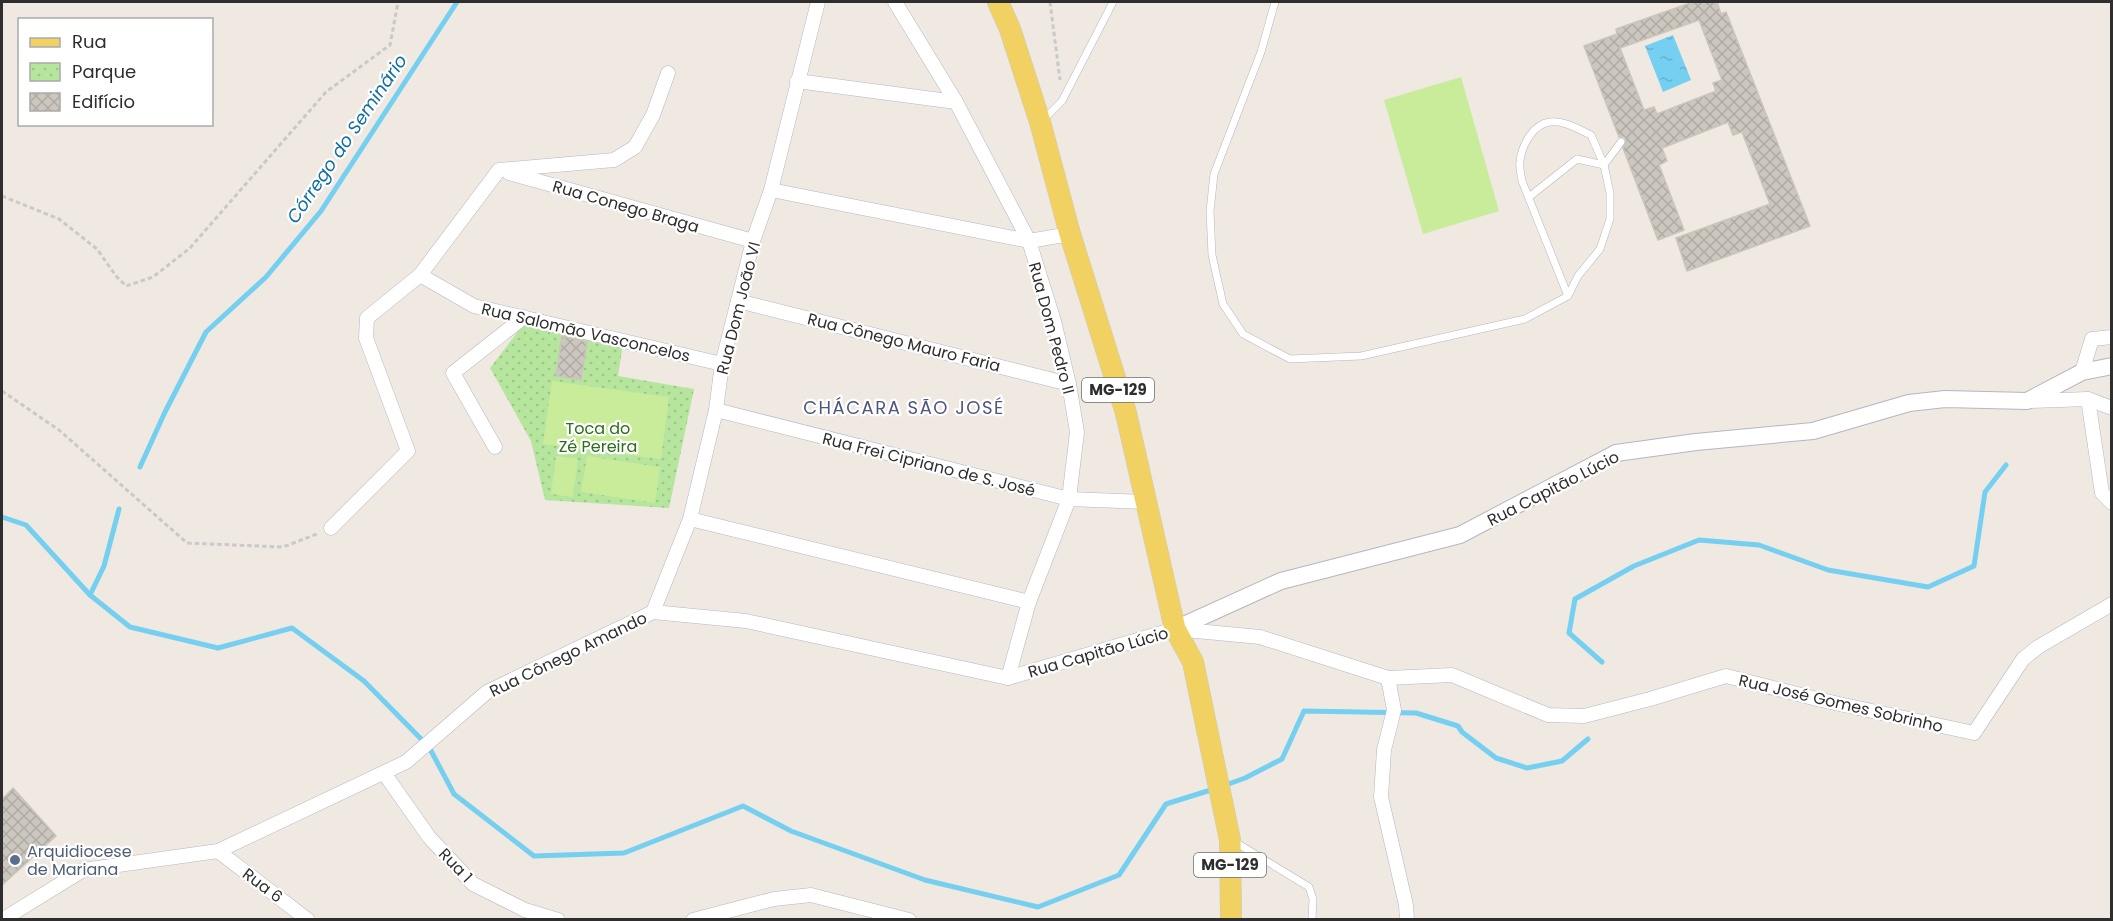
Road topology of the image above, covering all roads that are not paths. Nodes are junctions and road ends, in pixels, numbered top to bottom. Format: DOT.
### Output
graph roads {
  1 [pos="818,2"];
  2 [pos="895,2"];
  3 [pos="998,2"];
  4 [pos="1113,2"];
  5 [pos="1275,2"];
  6 [pos="668,73"];
  7 [pos="797,81"];
  8 [pos="956,102"];
  9 [pos="1040,122"];
  10 [pos="1621,142"];
  11 [pos="1604,165"];
  12 [pos="499,170"];
  13 [pos="771,190"];
  14 [pos="1529,196"];
  15 [pos="1070,234"];
  16 [pos="753,241"];
  17 [pos="1029,241"];
  18 [pos="420,275"];
  19 [pos="1568,296"];
  20 [pos="738,301"];
  21 [pos="524,317"];
  22 [pos="2112,337"];
  23 [pos="722,364"];
  24 [pos="2112,366"];
  25 [pos="2082,372"];
  26 [pos="1069,384"];
  27 [pos="2088,399"];
  28 [pos="2027,401"];
  29 [pos="2112,408"];
  30 [pos="716,410"];
  31 [pos="495,447"];
  32 [pos="1069,500"];
  33 [pos="1144,502"];
  34 [pos="2112,503"];
  35 [pos="690,519"];
  36 [pos="331,528"];
  37 [pos="1029,602"];
  38 [pos="2112,604"];
  39 [pos="653,612"];
  40 [pos="1175,629"];
  41 [pos="1008,678"];
  42 [pos="1388,678"];
  43 [pos="384,773"];
  44 [pos="1230,840"];
  45 [pos="218,851"];
  46 [pos="861,907"];
  47 [pos="2,920"];
  48 [pos="308,920"];
  49 [pos="558,920"];
  50 [pos="693,920"];
  51 [pos="868,920"];
  52 [pos="909,920"];
  53 [pos="1231,920"];
  54 [pos="1312,920"];
  55 [pos="1407,920"];
  1 -- 7 [label="street, Rua Dom João VI"];
  2 -- 8 [label="street, Rua Dom Pedro II"];
  3 -- 9 [label="main road, MG-129"];
  4 -- 9 [label="lane"];
  5 -- 19 [label="lane"];
  6 -- 12 [label="street"];
  7 -- 8 [label="street"];
  7 -- 13 [label="street, Rua Dom João VI"];
  8 -- 17 [label="street, Rua Dom Pedro II"];
  9 -- 15 [label="main road, MG-129"];
  10 -- 11 [label="lane"];
  11 -- 14 [label="lane"];
  11 -- 14 [label="lane"];
  11 -- 19 [label="lane"];
  12 -- 16 [label="street, Rua Conego Braga"];
  12 -- 18 [label="street"];
  13 -- 16 [label="street, Rua Dom João VI"];
  13 -- 17 [label="street"];
  14 -- 19 [label="lane"];
  15 -- 17 [label="street"];
  15 -- 33 [label="main road, MG-129"];
  16 -- 20 [label="street, Rua Dom João VI"];
  17 -- 26 [label="street, Rua Dom Pedro II"];
  18 -- 21 [label="street, Rua Salomão Vasconcelos"];
  18 -- 36 [label="street"];
  20 -- 23 [label="street, Rua Dom João VI"];
  20 -- 26 [label="street, Rua Cônego Mauro Faria"];
  21 -- 23 [label="street, Rua Salomão Vasconcelos"];
  21 -- 31 [label="street"];
  22 -- 25 [label="street"];
  23 -- 30 [label="street, Rua Dom João VI"];
  24 -- 25 [label="street, Rua Capitão Lúcio"];
  25 -- 28 [label="street, Rua Capitão Lúcio"];
  26 -- 32 [label="street, Rua Dom Pedro II"];
  27 -- 28 [label="street"];
  27 -- 29 [label="street"];
  27 -- 34 [label="street"];
  28 -- 40 [label="street, Rua Capitão Lúcio"];
  30 -- 32 [label="street, Rua Frei Cipriano de S. José"];
  30 -- 35 [label="street, Rua Dom João VI"];
  32 -- 33 [label="street, Rua Frei Cipriano de S. José"];
  32 -- 37 [label="street, Rua Dom Pedro II"];
  33 -- 40 [label="main road, MG-129"];
  35 -- 37 [label="street"];
  35 -- 39 [label="street, Rua Dom João VI"];
  37 -- 41 [label="street, Rua Dom Pedro II"];
  38 -- 42 [label="street, Rua José Gomes Sobrinho"];
  39 -- 41 [label="street, Rua Cônego Amando"];
  39 -- 43 [label="street, Rua Cônego Amando"];
  40 -- 41 [label="street, Rua Capitão Lúcio"];
  40 -- 42 [label="street, Rua José Gomes Sobrinho"];
  40 -- 44 [label="main road, MG-129"];
  42 -- 55 [label="street"];
  43 -- 45 [label="street, Rua Cônego Amando"];
  43 -- 49 [label="street, Rua 1"];
  44 -- 53 [label="main road, MG-129"];
  44 -- 54 [label="lane"];
  45 -- 47 [label="street, Rua Cônego Amando"];
  45 -- 48 [label="street, Rua 6"];
  46 -- 50 [label="street"];
  46 -- 51 [label="street"];
  46 -- 52 [label="street"];
}
